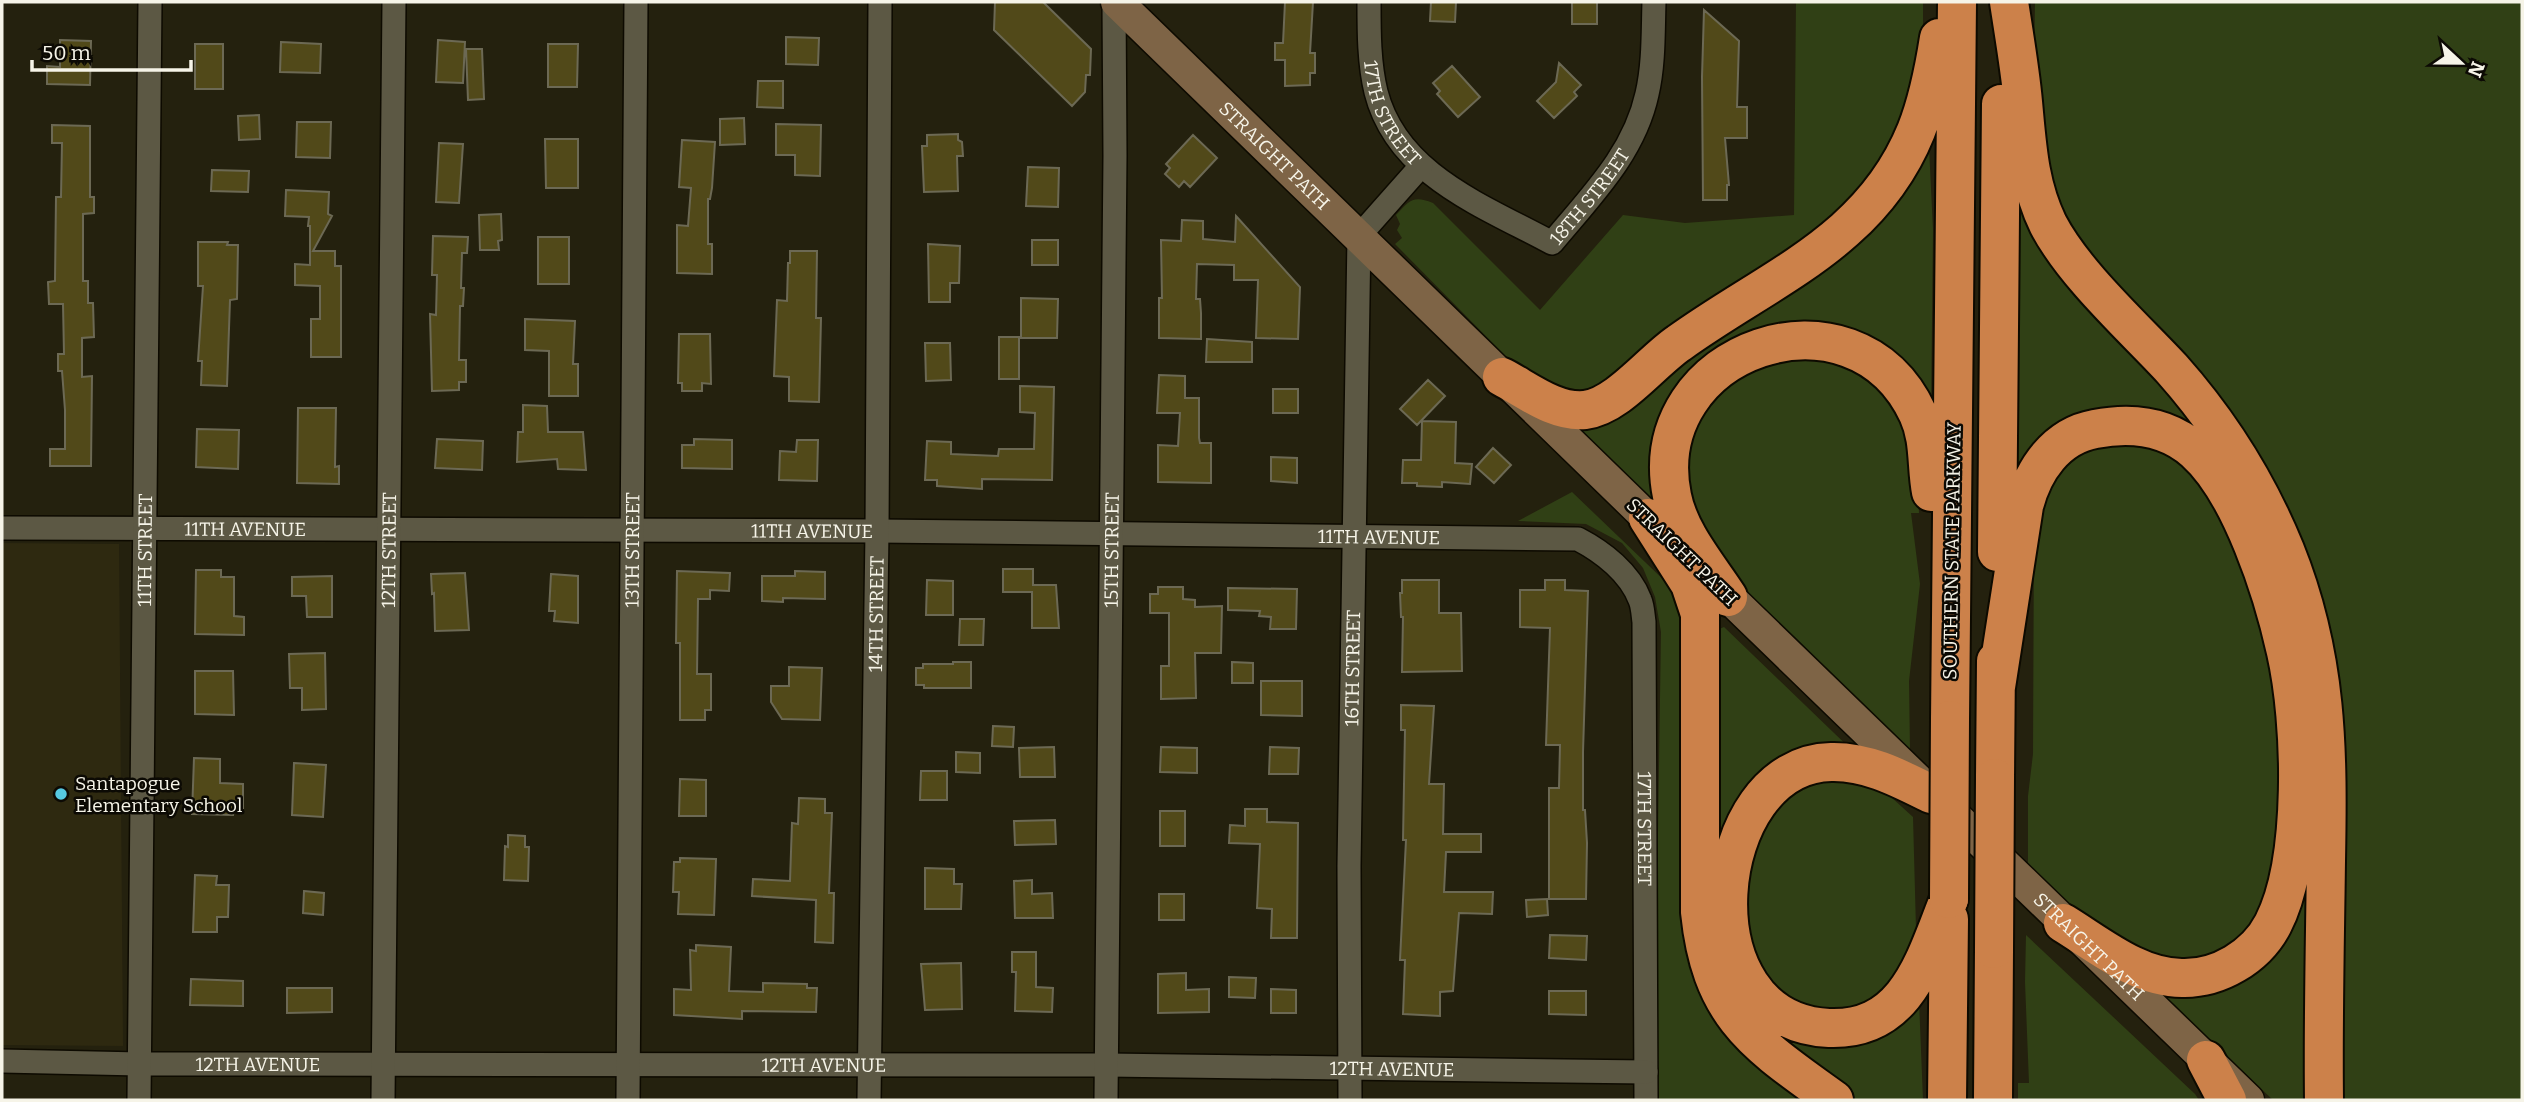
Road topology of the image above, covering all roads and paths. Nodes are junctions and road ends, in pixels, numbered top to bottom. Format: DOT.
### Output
graph roads {
  1 [pos="150,2"];
  2 [pos="394,2"];
  3 [pos="636,2"];
  4 [pos="880,2"];
  5 [pos="1115,2"];
  6 [pos="1369,2"];
  7 [pos="1654,2"];
  8 [pos="1946,2"];
  9 [pos="1957,2"];
  10 [pos="2002,2"];
  11 [pos="2009,2"];
  12 [pos="1421,166"];
  13 [pos="1359,236"];
  14 [pos="1502,377"];
  15 [pos="1648,519"];
  16 [pos="2,528"];
  17 [pos="145,528"];
  18 [pos="389,528"];
  19 [pos="632,529"];
  20 [pos="877,531"];
  21 [pos="1112,534"];
  22 [pos="1355,535"];
  23 [pos="1615,566"];
  24 [pos="1952,594"];
  25 [pos="1728,597"];
  26 [pos="1996,687"];
  27 [pos="1931,794"];
  28 [pos="1949,900"];
  29 [pos="2063,923"];
  30 [pos="1993,1031"];
  31 [pos="2206,1059"];
  32 [pos="2,1061"];
  33 [pos="383,1063"];
  34 [pos="140,1064"];
  35 [pos="629,1065"];
  36 [pos="870,1065"];
  37 [pos="1107,1065"];
  38 [pos="1351,1067"];
  39 [pos="1646,1072"];
  40 [pos="139,1100"];
  41 [pos="383,1100"];
  42 [pos="628,1100"];
  43 [pos="869,1100"];
  44 [pos="1106,1100"];
  45 [pos="1350,1100"];
  46 [pos="1646,1100"];
  47 [pos="1834,1100"];
  48 [pos="1947,1100"];
  49 [pos="1993,1100"];
  50 [pos="2007,1100"];
  51 [pos="2227,1100"];
  52 [pos="2248,1100"];
  53 [pos="2324,1100"];
  1 -- 17 [label="street, 11TH STREET"];
  2 -- 18 [label="street, 12TH STREET"];
  3 -- 19 [label="street, 13TH STREET"];
  4 -- 20 [label="street, 14TH STREET"];
  5 -- 13 [label="main road, STRAIGHT PATH"];
  5 -- 21 [label="street, 15TH STREET"];
  6 -- 12 [label="street, 17TH STREET"];
  7 -- 12 [label="street, 18TH STREET"];
  8 -- 14 [label="highway"];
  9 -- 24 [label="highway, SOUTHERN STATE PARKWAY"];
  10 -- 26 [label="highway"];
  11 -- 53 [label="highway"];
  12 -- 13 [label="street, 17TH STREET"];
  13 -- 14 [label="main road, STRAIGHT PATH"];
  13 -- 22 [label="street, 16TH STREET"];
  14 -- 15 [label="main road, STRAIGHT PATH"];
  15 -- 25 [label="main road, STRAIGHT PATH"];
  15 -- 47 [label="highway"];
  16 -- 17 [label="street, 11TH AVENUE"];
  17 -- 18 [label="street, 11TH AVENUE"];
  17 -- 34 [label="street, 11TH STREET"];
  18 -- 19 [label="street, 11TH AVENUE"];
  18 -- 33 [label="street, 12TH STREET"];
  19 -- 20 [label="street, 11TH AVENUE"];
  19 -- 35 [label="street, 13TH STREET"];
  20 -- 21 [label="street, 11TH AVENUE"];
  20 -- 36 [label="street, 14TH STREET"];
  21 -- 22 [label="street, 11TH AVENUE"];
  21 -- 37 [label="street, 15TH STREET"];
  22 -- 23 [label="street, 11TH AVENUE"];
  22 -- 38 [label="street, 16TH STREET"];
  23 -- 39 [label="street, 17TH STREET"];
  24 -- 25 [label="highway"];
  24 -- 28 [label="highway, SOUTHERN STATE PARKWAY, bridge"];
  25 -- 27 [label="main road, STRAIGHT PATH"];
  26 -- 29 [label="highway"];
  26 -- 30 [label="highway, bridge"];
  27 -- 28 [label="highway"];
  27 -- 29 [label="main road, STRAIGHT PATH"];
  28 -- 48 [label="highway, SOUTHERN STATE PARKWAY"];
  29 -- 31 [label="main road, STRAIGHT PATH"];
  30 -- 49 [label="highway"];
  30 -- 50 [label="highway"];
  31 -- 51 [label="highway"];
  31 -- 52 [label="main road, STRAIGHT PATH"];
  32 -- 34 [label="street, 12TH AVENUE"];
  33 -- 34 [label="street, 12TH AVENUE"];
  33 -- 35 [label="street, 12TH AVENUE"];
  33 -- 41 [label="street, 12TH STREET"];
  34 -- 40 [label="street, 11TH STREET"];
  35 -- 36 [label="street, 12TH AVENUE"];
  35 -- 42 [label="street, 13TH STREET"];
  36 -- 37 [label="street, 12TH AVENUE"];
  36 -- 43 [label="street, 14TH STREET"];
  37 -- 38 [label="street, 12TH AVENUE"];
  37 -- 44 [label="street, 15TH STREET"];
  38 -- 39 [label="street, 12TH AVENUE"];
  38 -- 45 [label="street, 16TH STREET"];
  39 -- 46 [label="street, 17TH STREET"];
}
